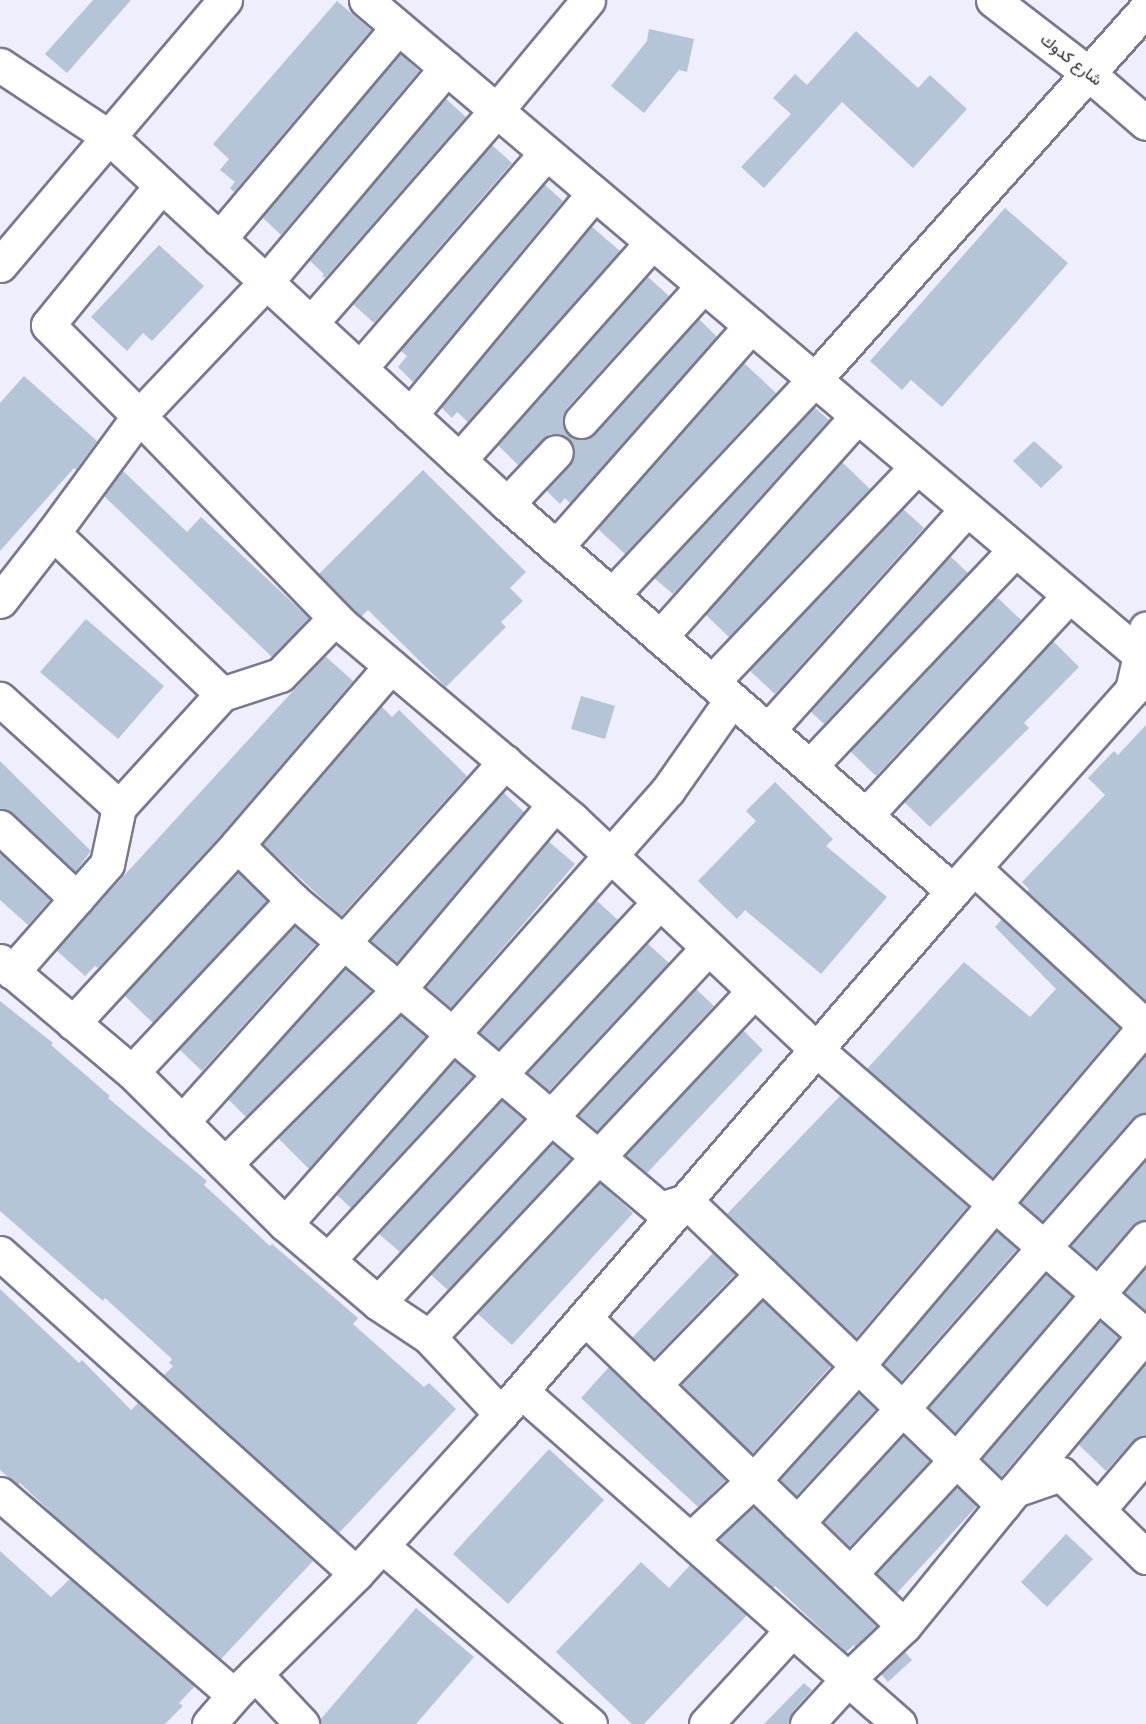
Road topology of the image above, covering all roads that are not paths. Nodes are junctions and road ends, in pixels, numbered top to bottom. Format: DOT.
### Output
graph roads {
  1 [pos="225,0"];
  2 [pos="366,0"];
  3 [pos="588,0"];
  4 [pos="993,0"];
  5 [pos="1146,9"];
  6 [pos="398,27"];
  7 [pos="0,65"];
  8 [pos="446,68"];
  9 [pos="1089,74"];
  10 [pos="496,111"];
  11 [pos="1146,123"];
  12 [pos="109,137"];
  13 [pos="546,153"];
  14 [pos="161,186"];
  15 [pos="594,193"];
  16 [pos="219,239"];
  17 [pos="652,243"];
  18 [pos="0,265"];
  19 [pos="266,282"];
  20 [pos="703,286"];
  21 [pos="311,323"];
  22 [pos="751,326"];
  23 [pos="360,368"];
  24 [pos="815,379"];
  25 [pos="410,415"];
  26 [pos="139,416"];
  27 [pos="857,417"];
  28 [pos="580,421"];
  29 [pos="556,452"];
  30 [pos="459,460"];
  31 [pos="917,467"];
  32 [pos="507,504"];
  33 [pos="967,509"];
  34 [pos="53,533"];
  35 [pos="556,547"];
  36 [pos="1015,550"];
  37 [pos="612,595"];
  38 [pos="1069,596"];
  39 [pos="0,601"];
  40 [pos="335,618"];
  41 [pos="660,637"];
  42 [pos="1143,642"];
  43 [pos="391,666"];
  44 [pos="722,690"];
  45 [pos="222,694"];
  46 [pos="1139,695"];
  47 [pos="0,699"];
  48 [pos="768,730"];
  49 [pos="505,762"];
  50 [pos="810,766"];
  51 [pos="554,805"];
  52 [pos="119,807"];
  53 [pos="866,815"];
  54 [pos="0,827"];
  55 [pos="237,845"];
  56 [pos="610,855"];
  57 [pos="964,880"];
  58 [pos="77,899"];
  59 [pos="293,900"];
  60 [pos="660,902"];
  61 [pos="344,943"];
  62 [pos="708,948"];
  63 [pos="6,967"];
  64 [pos="399,989"];
  65 [pos="754,991"];
  66 [pos="73,1023"];
  67 [pos="1146,1026"];
  68 [pos="452,1034"];
  69 [pos="817,1050"];
  70 [pos="132,1072"];
  71 [pos="500,1074"];
  72 [pos="551,1117"];
  73 [pos="182,1122"];
  74 [pos="1146,1131"];
  75 [pos="598,1157"];
  76 [pos="225,1164"];
  77 [pos="686,1201"];
  78 [pos="994,1204"];
  79 [pos="285,1224"];
  80 [pos="1146,1238"];
  81 [pos="1044,1247"];
  82 [pos="0,1253"];
  83 [pos="328,1260"];
  84 [pos="762,1274"];
  85 [pos="1096,1293"];
  86 [pos="378,1303"];
  87 [pos="585,1318"];
  88 [pos="1146,1335"];
  89 [pos="429,1337"];
  90 [pos="858,1365"];
  91 [pos="654,1385"];
  92 [pos="511,1402"];
  93 [pos="903,1409"];
  94 [pos="1146,1454"];
  95 [pos="956,1460"];
  96 [pos="753,1481"];
  97 [pos="0,1494"];
  98 [pos="1009,1497"];
  99 [pos="1098,1510"];
  100 [pos="797,1523"];
  101 [pos="690,1540"];
  102 [pos="382,1545"];
  103 [pos="1146,1557"];
  104 [pos="356,1574"];
  105 [pos="850,1574"];
  106 [pos="904,1626"];
  107 [pos="792,1629"];
  108 [pos="848,1679"];
  109 [pos="244,1684"];
  110 [pos="209,1724"];
  111 [pos="302,1724"];
  112 [pos="590,1724"];
  113 [pos="706,1724"];
  114 [pos="807,1724"];
  115 [pos="898,1724"];
  1 -- 12 [label="street"];
  2 -- 6 [label="street"];
  3 -- 10 [label="street"];
  4 -- 9 [label="street, شارع كدوك"];
  5 -- 9 [label="street"];
  6 -- 8 [label="street"];
  6 -- 16 [label="street"];
  7 -- 12 [label="street"];
  8 -- 10 [label="street"];
  8 -- 19 [label="street"];
  9 -- 11 [label="street, شارع كدوك"];
  9 -- 24 [label="street"];
  10 -- 13 [label="street"];
  10 -- 21 [label="street"];
  12 -- 14 [label="street"];
  12 -- 18 [label="street"];
  13 -- 15 [label="street"];
  13 -- 23 [label="street"];
  14 -- 16 [label="street"];
  14 -- 26 [label="street"];
  15 -- 17 [label="street"];
  15 -- 25 [label="street"];
  16 -- 19 [label="street"];
  17 -- 20 [label="street"];
  17 -- 30 [label="street"];
  19 -- 21 [label="street"];
  19 -- 26 [label="street"];
  20 -- 22 [label="street"];
  20 -- 28 [label="street"];
  21 -- 23 [label="street"];
  22 -- 24 [label="street"];
  22 -- 35 [label="street"];
  23 -- 25 [label="street"];
  24 -- 27 [label="street"];
  24 -- 37 [label="street"];
  25 -- 30 [label="street"];
  26 -- 34 [label="street"];
  26 -- 40 [label="street"];
  27 -- 31 [label="street"];
  27 -- 41 [label="street"];
  29 -- 32 [label="street"];
  30 -- 32 [label="street"];
  31 -- 33 [label="street"];
  31 -- 44 [label="street"];
  32 -- 35 [label="street"];
  33 -- 36 [label="street"];
  33 -- 48 [label="street"];
  34 -- 39 [label="street"];
  34 -- 45 [label="street"];
  35 -- 37 [label="street"];
  36 -- 38 [label="street"];
  36 -- 50 [label="street"];
  37 -- 41 [label="street"];
  38 -- 42 [label="street"];
  38 -- 53 [label="street"];
  40 -- 43 [label="street"];
  40 -- 45 [label="street"];
  41 -- 44 [label="street"];
  42 -- 46 [label="street"];
  43 -- 49 [label="street"];
  43 -- 55 [label="street"];
  44 -- 48 [label="street"];
  44 -- 56 [label="street"];
  45 -- 52 [label="street"];
  46 -- 57 [label="street"];
  47 -- 52 [label="street"];
  48 -- 50 [label="street"];
  49 -- 51 [label="street"];
  49 -- 61 [label="street"];
  50 -- 53 [label="street"];
  51 -- 56 [label="street"];
  51 -- 64 [label="street"];
  52 -- 58 [label="street"];
  53 -- 57 [label="street"];
  54 -- 58 [label="street"];
  55 -- 59 [label="street"];
  55 -- 66 [label="street"];
  56 -- 60 [label="street"];
  56 -- 68 [label="street"];
  57 -- 67 [label="street"];
  57 -- 69 [label="street"];
  58 -- 63 [label="street"];
  59 -- 61 [label="street"];
  59 -- 70 [label="street"];
  60 -- 62 [label="street"];
  60 -- 71 [label="street"];
  61 -- 64 [label="street"];
  61 -- 73 [label="street"];
  62 -- 65 [label="street"];
  62 -- 72 [label="street"];
  63 -- 66 [label="street"];
  64 -- 68 [label="street"];
  64 -- 76 [label="street"];
  65 -- 69 [label="street"];
  65 -- 75 [label="street"];
  66 -- 70 [label="street"];
  67 -- 78 [label="street"];
  68 -- 71 [label="street"];
  68 -- 79 [label="street"];
  69 -- 77 [label="street"];
  69 -- 78 [label="street"];
  70 -- 73 [label="street"];
  71 -- 72 [label="street"];
  71 -- 83 [label="street"];
  72 -- 75 [label="street"];
  72 -- 86 [label="street"];
  73 -- 76 [label="street"];
  74 -- 81 [label="street"];
  75 -- 77 [label="street"];
  75 -- 89 [label="street"];
  76 -- 79 [label="street"];
  77 -- 84 [label="street"];
  77 -- 87 [label="street"];
  78 -- 81 [label="street"];
  78 -- 90 [label="street"];
  79 -- 83 [label="street"];
  80 -- 85 [label="street"];
  81 -- 85 [label="street"];
  81 -- 93 [label="street"];
  82 -- 104 [label="street"];
  83 -- 86 [label="street"];
  84 -- 90 [label="street"];
  84 -- 91 [label="street"];
  85 -- 88 [label="street"];
  85 -- 95 [label="street"];
  86 -- 89 [label="street"];
  87 -- 91 [label="street"];
  87 -- 92 [label="street"];
  88 -- 98 [label="street"];
  89 -- 92 [label="street"];
  90 -- 93 [label="street"];
  90 -- 96 [label="street"];
  91 -- 96 [label="street"];
  92 -- 101 [label="street"];
  92 -- 102 [label="street"];
  93 -- 95 [label="street"];
  93 -- 100 [label="street"];
  94 -- 99 [label="street"];
  95 -- 98 [label="street"];
  95 -- 105 [label="street"];
  96 -- 100 [label="street"];
  96 -- 101 [label="street"];
  97 -- 109 [label="street"];
  98 -- 99 [label="street"];
  98 -- 106 [label="street"];
  99 -- 103 [label="street"];
  100 -- 105 [label="street"];
  101 -- 107 [label="street"];
  102 -- 104 [label="street"];
  102 -- 112 [label="street"];
  104 -- 109 [label="street"];
  105 -- 106 [label="street"];
  106 -- 108 [label="street"];
  107 -- 108 [label="street"];
  107 -- 113 [label="street"];
  108 -- 114 [label="street"];
  108 -- 115 [label="street"];
  109 -- 110 [label="street"];
  109 -- 111 [label="street"];
}
